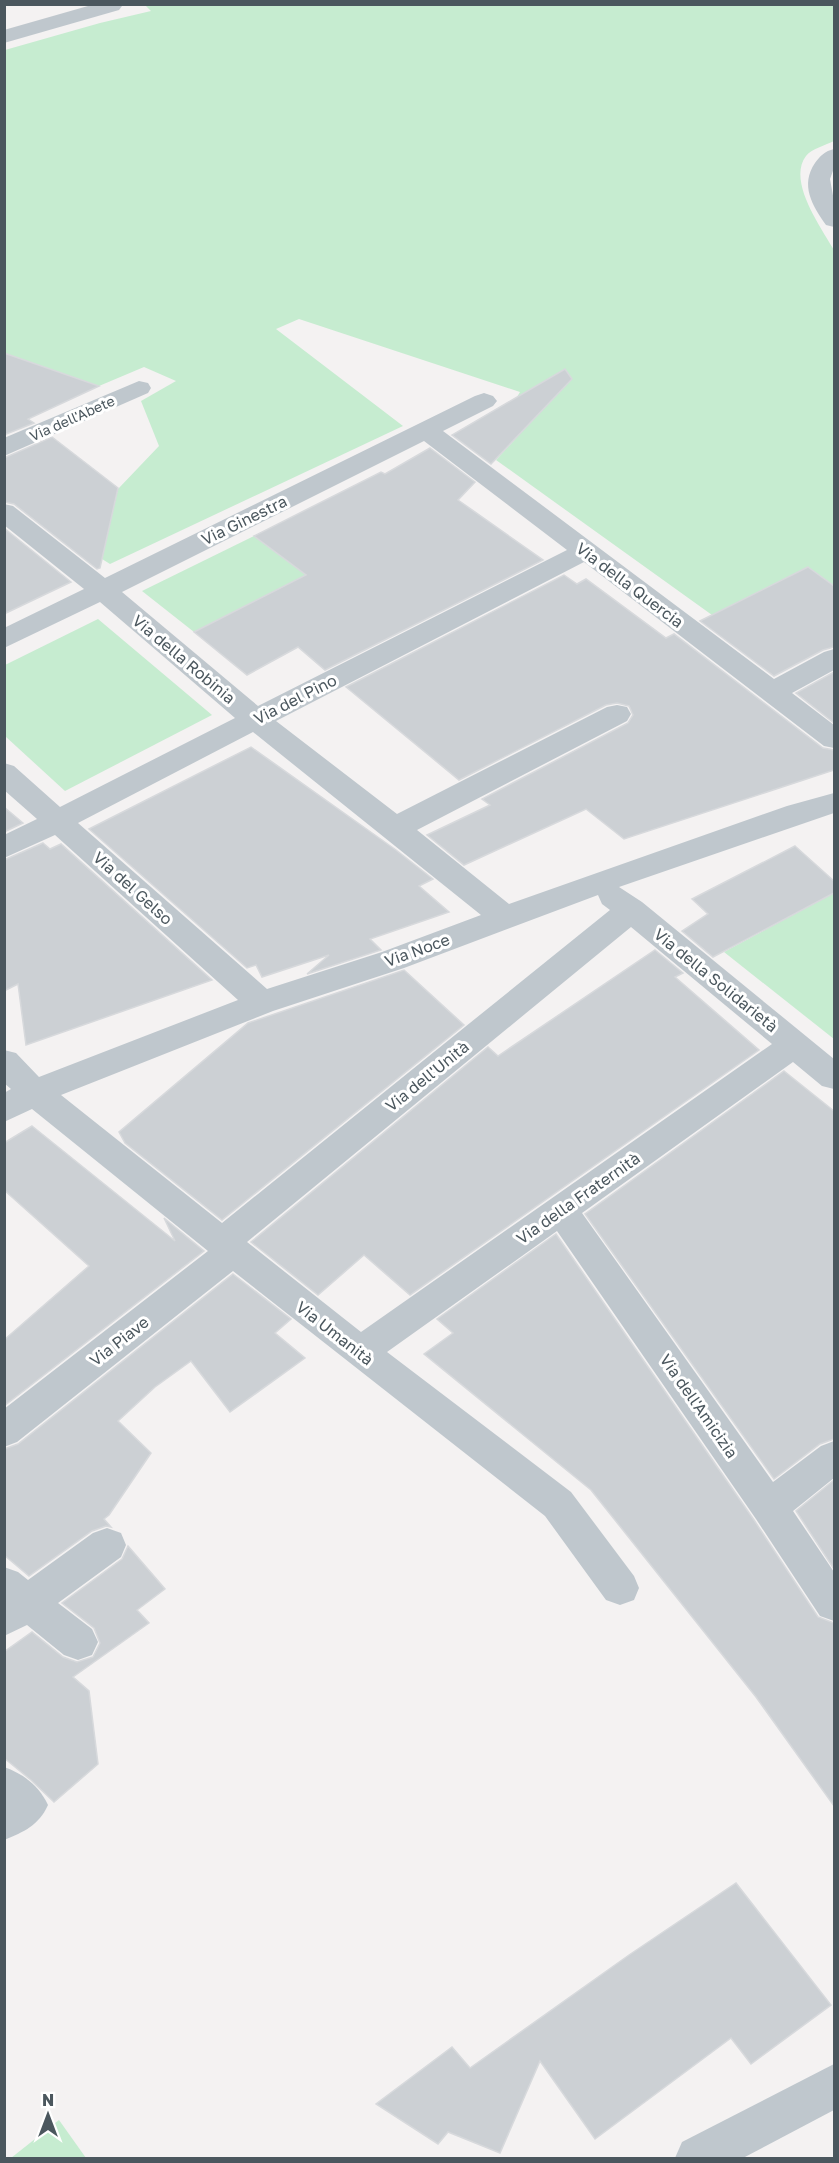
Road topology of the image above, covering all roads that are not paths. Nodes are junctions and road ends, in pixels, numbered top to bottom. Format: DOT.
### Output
graph roads {
  1 [pos="111,5"];
  2 [pos="4,37"];
  3 [pos="834,156"];
  4 [pos="834,220"];
  5 [pos="138,388"];
  6 [pos="484,401"];
  7 [pos="426,430"];
  8 [pos="4,448"];
  9 [pos="4,512"];
  10 [pos="585,550"];
  11 [pos="103,590"];
  12 [pos="4,639"];
  13 [pos="834,658"];
  14 [pos="772,692"];
  15 [pos="617,714"];
  16 [pos="255,719"];
  17 [pos="834,740"];
  18 [pos="4,773"];
  19 [pos="834,803"];
  20 [pos="58,820"];
  21 [pos="395,828"];
  22 [pos="4,848"];
  23 [pos="598,883"];
  24 [pos="631,910"];
  25 [pos="504,917"];
  26 [pos="262,1003"];
  27 [pos="795,1044"];
  28 [pos="4,1062"];
  29 [pos="834,1077"];
  30 [pos="34,1092"];
  31 [pos="4,1109"];
  32 [pos="561,1210"];
  33 [pos="228,1247"];
  34 [pos="360,1352"];
  35 [pos="4,1431"];
  36 [pos="834,1457"];
  37 [pos="769,1507"];
  38 [pos="107,1545"];
  39 [pos="620,1588"];
  40 [pos="12,1602"];
  41 [pos="834,1604"];
  42 [pos="78,1642"];
  43 [pos="834,2086"];
  44 [pos="716,2154"];
  1 -- 2 [label="street"];
  3 -- 4 [label="street"];
  5 -- 8 [label="street, Via dell'Abete"];
  6 -- 7 [label="street, Via Ginestra"];
  7 -- 10 [label="street, Via della Quercia"];
  7 -- 11 [label="street, Via Ginestra"];
  9 -- 11 [label="street, Via della Robinia"];
  10 -- 14 [label="street, Via della Quercia"];
  10 -- 16 [label="street, Via del Pino"];
  11 -- 12 [label="street, Via Ginestra"];
  11 -- 16 [label="street, Via della Robinia"];
  13 -- 14 [label="street"];
  14 -- 17 [label="street, Via della Quercia"];
  15 -- 21 [label="street"];
  16 -- 20 [label="street, Via del Pino"];
  16 -- 21 [label="street, Via della Robinia"];
  18 -- 20 [label="street, Via del Gelso"];
  19 -- 23 [label="street, Via Noce"];
  20 -- 22 [label="street, Via del Pino"];
  20 -- 26 [label="street, Via del Gelso"];
  21 -- 25 [label="street, Via della Robinia"];
  23 -- 24 [label="street, Via della Solidarietà"];
  23 -- 25 [label="street, Via Noce"];
  24 -- 27 [label="street, Via della Solidarietà"];
  24 -- 33 [label="street, Via dell'Unità"];
  25 -- 26 [label="street, Via Noce"];
  26 -- 30 [label="street, Via Noce"];
  27 -- 29 [label="street, Via della Solidarietà"];
  27 -- 32 [label="street, Via della Fraternità"];
  28 -- 30 [label="street, Via Umanità"];
  30 -- 31 [label="street, Via Noce"];
  30 -- 33 [label="street, Via Umanità"];
  32 -- 34 [label="street, Via della Fraternità"];
  32 -- 37 [label="street, Via dell'Amicizia"];
  33 -- 34 [label="street, Via Umanità"];
  33 -- 35 [label="street, Via Piave"];
  34 -- 39 [label="street, Via Umanità"];
  36 -- 37 [label="street"];
  37 -- 41 [label="street, Via dell'Amicizia"];
  38 -- 40 [label="street"];
  40 -- 42 [label="street"];
  43 -- 44 [label="street"];
}
